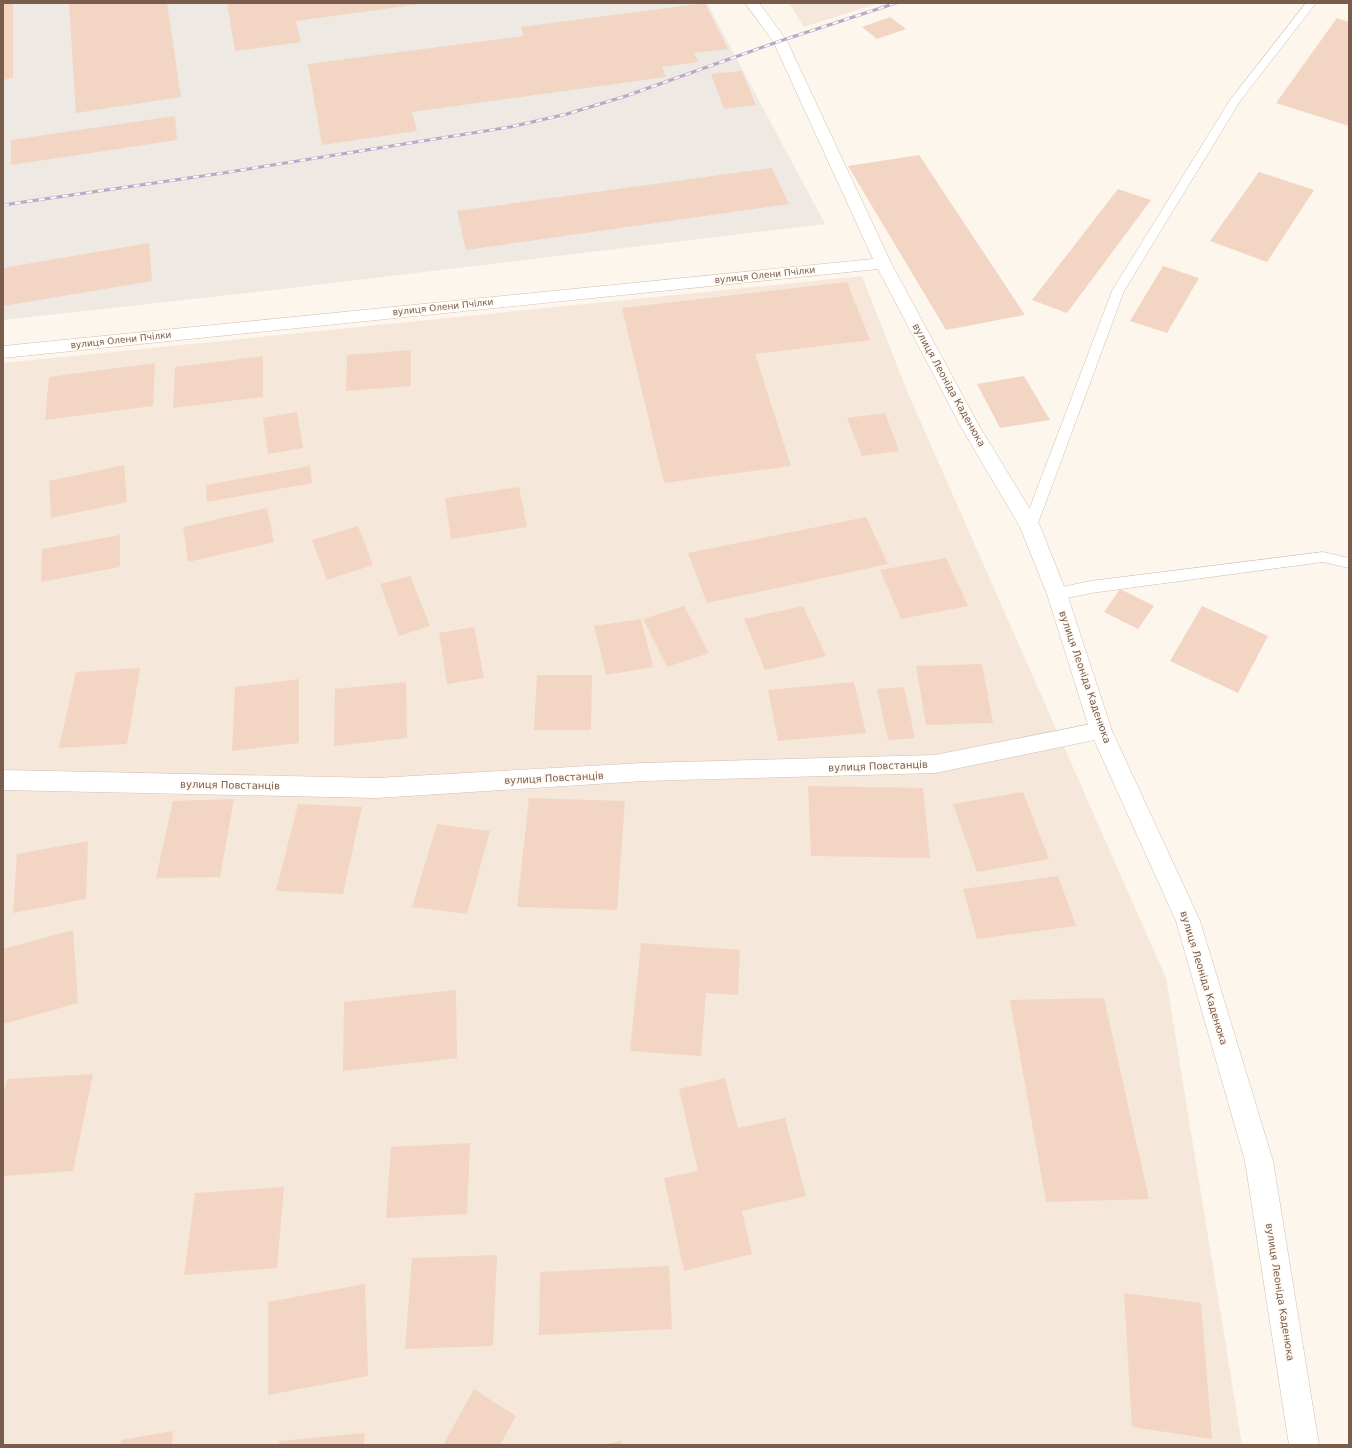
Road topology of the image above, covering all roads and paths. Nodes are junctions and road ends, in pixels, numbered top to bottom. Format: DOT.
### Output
graph roads {
  1 [pos="752,3"];
  2 [pos="1311,3"];
  3 [pos="883,263"];
  4 [pos="3,352"];
  5 [pos="1030,526"];
  6 [pos="1349,563"];
  7 [pos="1057,594"];
  8 [pos="1101,731"];
  9 [pos="3,780"];
  10 [pos="1304,1445"];
  1 -- 3 [label="street, вулиця Леоніда Каденюка"];
  2 -- 5 [label="lane"];
  3 -- 4 [label="street, вулиця Олени Пчілки"];
  3 -- 5 [label="street, вулиця Леоніда Каденюка"];
  5 -- 7 [label="street, вулиця Леоніда Каденюка"];
  6 -- 7 [label="lane"];
  7 -- 8 [label="street, вулиця Леоніда Каденюка"];
  8 -- 9 [label="street, вулиця Повстанців"];
  8 -- 10 [label="street, вулиця Леоніда Каденюка"];
}
